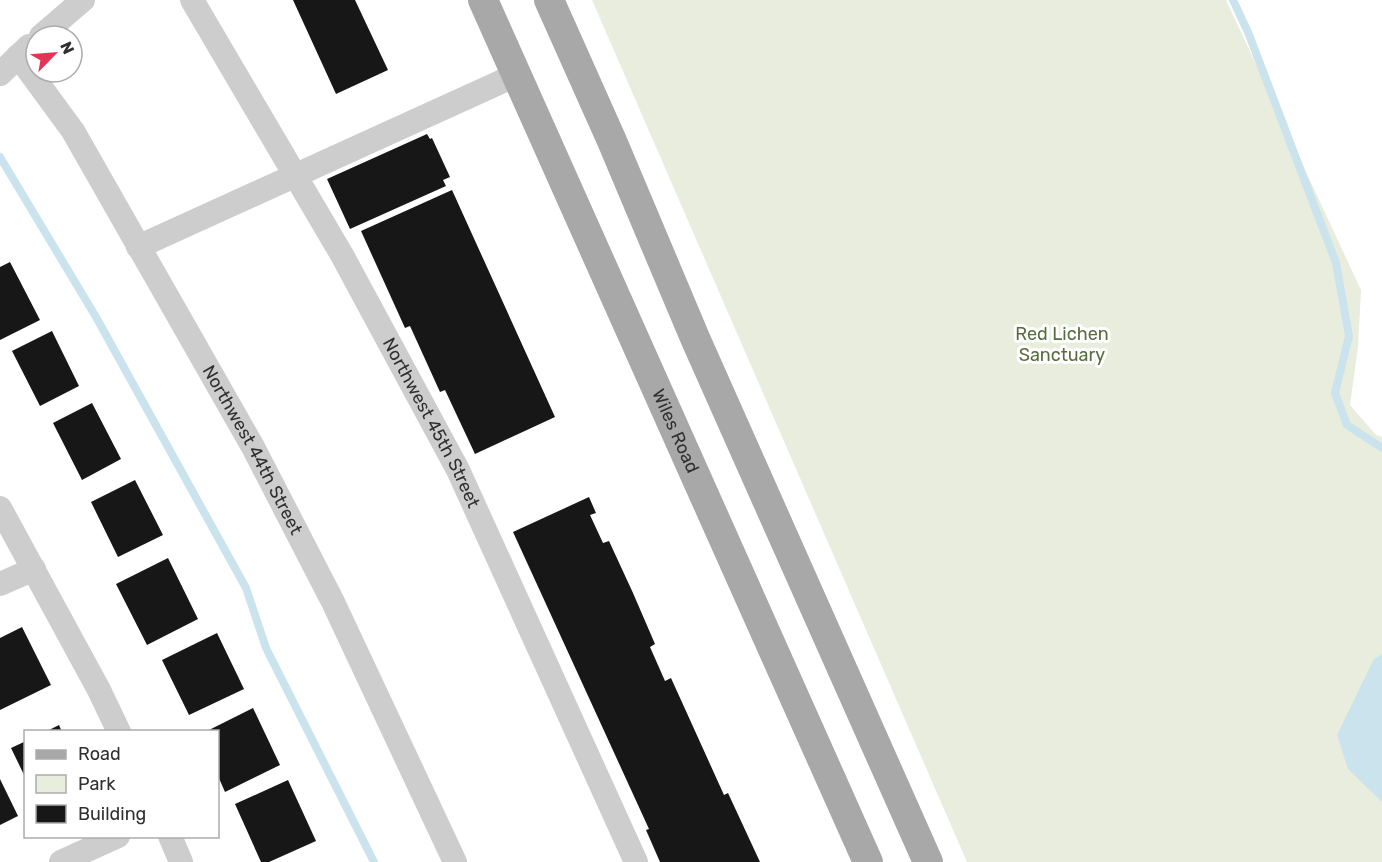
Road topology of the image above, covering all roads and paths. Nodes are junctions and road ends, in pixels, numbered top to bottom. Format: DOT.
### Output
graph roads {
  1 [pos="84,0"];
  2 [pos="192,0"];
  3 [pos="483,0"];
  4 [pos="549,0"];
  5 [pos="55,24"];
  6 [pos="24,51"];
  7 [pos="18,56"];
  8 [pos="0,74"];
  9 [pos="516,75"];
  10 [pos="295,175"];
  11 [pos="138,247"];
  12 [pos="0,508"];
  13 [pos="34,569"];
  14 [pos="0,584"];
  15 [pos="118,730"];
  16 [pos="116,838"];
  17 [pos="170,838"];
  18 [pos="60,862"];
  19 [pos="181,862"];
  20 [pos="455,862"];
  21 [pos="636,862"];
  22 [pos="868,862"];
  23 [pos="928,862"];
  1 -- 5 [label="street"];
  2 -- 10 [label="street, Northwest 45th Street"];
  3 -- 9 [label="main road, Wiles Road"];
  4 -- 23 [label="main road"];
  6 -- 7 [label="street"];
  7 -- 8 [label="street"];
  7 -- 11 [label="street, Northwest 44th Street"];
  9 -- 10 [label="street"];
  9 -- 22 [label="main road, Wiles Road"];
  10 -- 11 [label="street"];
  10 -- 21 [label="street, Northwest 45th Street"];
  11 -- 20 [label="street, Northwest 44th Street"];
  12 -- 13 [label="street"];
  13 -- 14 [label="street"];
  13 -- 15 [label="street"];
  16 -- 18 [label="street"];
  17 -- 19 [label="street"];
}
